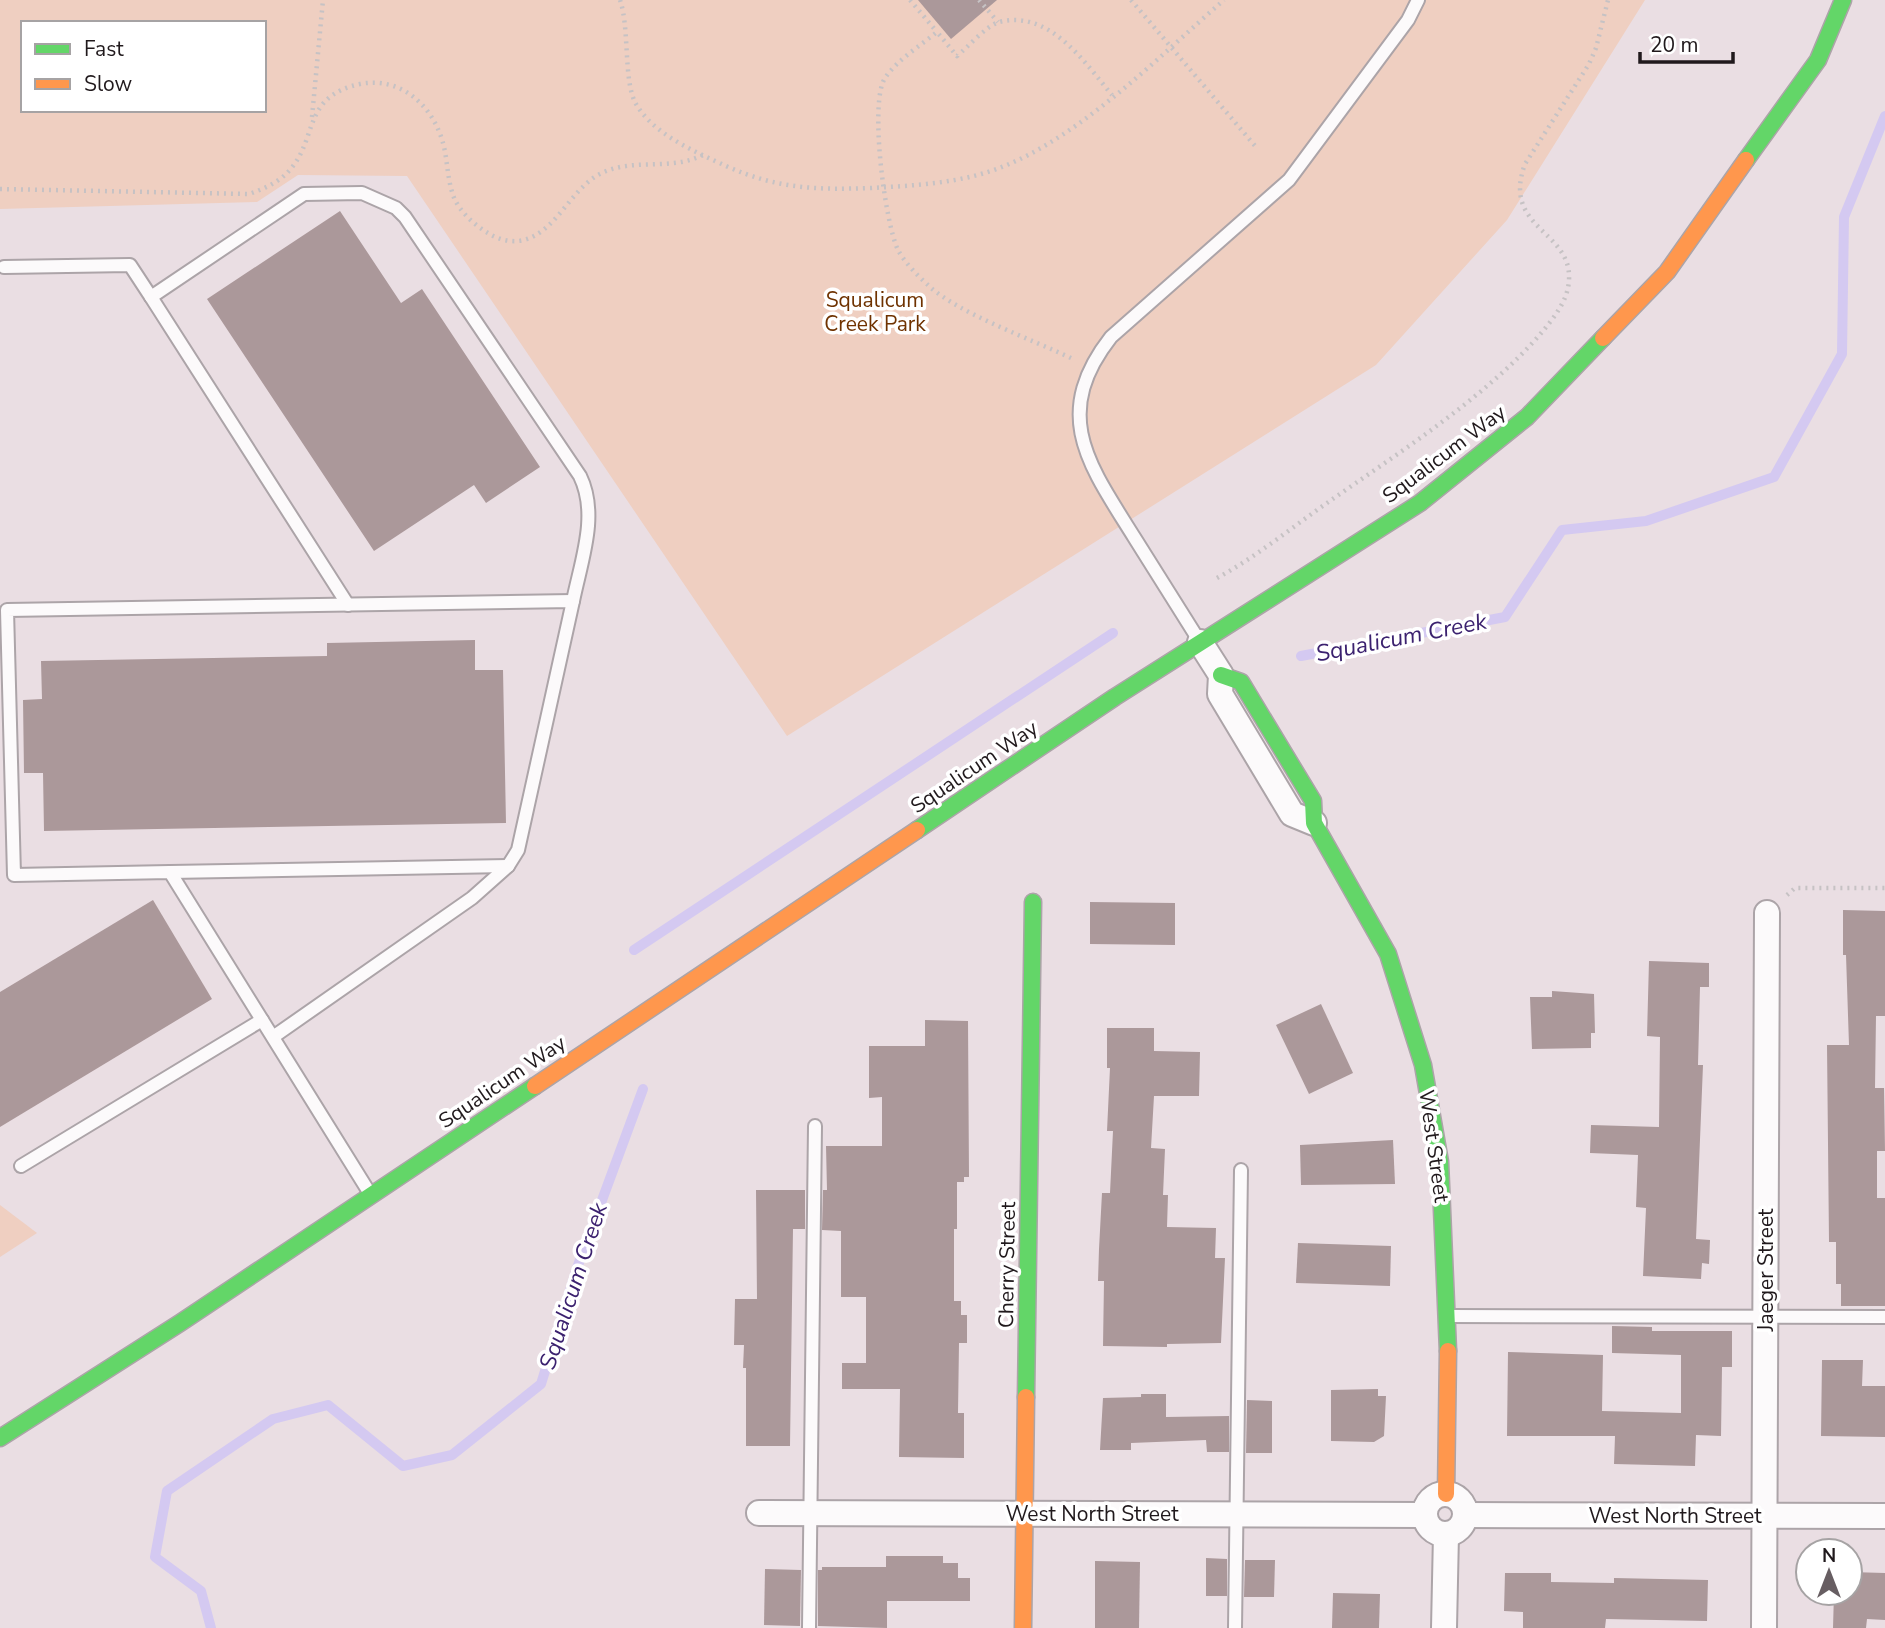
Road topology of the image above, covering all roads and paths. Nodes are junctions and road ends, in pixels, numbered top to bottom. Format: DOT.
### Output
graph roads {
  1 [pos="323,0"];
  2 [pos="620,0"];
  3 [pos="910,0"];
  4 [pos="979,0"];
  5 [pos="1131,0"];
  6 [pos="1224,0"];
  7 [pos="1418,0"];
  8 [pos="1608,0"];
  9 [pos="1843,0"];
  10 [pos="998,22"];
  11 [pos="937,32"];
  12 [pos="1171,47"];
  13 [pos="1112,95"];
  14 [pos="312,118"];
  15 [pos="1256,147"];
  16 [pos="883,187"];
  17 [pos="4,267"];
  18 [pos="150,297"];
  19 [pos="1071,358"];
  20 [pos="1217,578"];
  21 [pos="573,601"];
  22 [pos="348,605"];
  23 [pos="1200,642"];
  24 [pos="1314,823"];
  25 [pos="508,866"];
  26 [pos="170,872"];
  27 [pos="1885,887"];
  28 [pos="1033,902"];
  29 [pos="1767,913"];
  30 [pos="262,1020"];
  31 [pos="273,1037"];
  32 [pos="815,1126"];
  33 [pos="21,1166"];
  34 [pos="1241,1170"];
  35 [pos="371,1195"];
  36 [pos="1448,1317"];
  37 [pos="1766,1317"];
  38 [pos="1885,1317"];
  39 [pos="0,1438"];
  40 [pos="1446,1494"];
  41 [pos="759,1513"];
  42 [pos="810,1513"];
  43 [pos="1024,1514"];
  44 [pos="1237,1514"];
  45 [pos="1425,1515"];
  46 [pos="1465,1515"];
  47 [pos="1765,1516"];
  48 [pos="1885,1516"];
  49 [pos="1446,1534"];
  50 [pos="809,1628"];
  51 [pos="1023,1628"];
  52 [pos="1235,1628"];
  53 [pos="1444,1628"];
  54 [pos="1764,1628"];
  1 -- 14 [label="path"];
  2 -- 16 [label="path"];
  3 -- 11 [label="path"];
  4 -- 10 [label="path"];
  5 -- 12 [label="path"];
  6 -- 12 [label="path"];
  7 -- 23 [label="lane"];
  8 -- 20 [label="path"];
  9 -- 23 [label="street, Squalicum Way"];
  10 -- 11 [label="path"];
  10 -- 13 [label="path"];
  11 -- 16 [label="path"];
  12 -- 13 [label="path"];
  12 -- 15 [label="path"];
  13 -- 16 [label="path"];
  16 -- 19 [label="path"];
  17 -- 18 [label="lane"];
  18 -- 21 [label="lane"];
  18 -- 22 [label="lane"];
  21 -- 22 [label="lane"];
  21 -- 25 [label="lane"];
  22 -- 26 [label="lane"];
  23 -- 24 [label="street, West Street"];
  23 -- 35 [label="street, Squalicum Way"];
  24 -- 36 [label="street, West Street"];
  25 -- 26 [label="lane"];
  25 -- 31 [label="lane"];
  26 -- 30 [label="lane"];
  27 -- 29 [label="path"];
  28 -- 43 [label="street, Cherry Street"];
  29 -- 37 [label="street, Jaeger Street"];
  30 -- 31 [label="lane"];
  30 -- 33 [label="lane"];
  31 -- 35 [label="lane"];
  32 -- 42 [label="lane"];
  34 -- 44 [label="lane"];
  35 -- 39 [label="street, Squalicum Way"];
  36 -- 37 [label="lane"];
  36 -- 40 [label="street, West Street"];
  37 -- 38 [label="lane"];
  37 -- 47 [label="street, Jaeger Street"];
  40 -- 45 [label="street"];
  40 -- 46 [label="street"];
  41 -- 42 [label="street, West North Street"];
  42 -- 43 [label="street, West North Street"];
  42 -- 50 [label="lane"];
  43 -- 44 [label="street, West North Street"];
  43 -- 51 [label="street, Cherry Street"];
  44 -- 45 [label="street, West North Street"];
  44 -- 52 [label="lane"];
  45 -- 49 [label="street"];
  46 -- 47 [label="street, West North Street"];
  46 -- 49 [label="street"];
  47 -- 48 [label="street, West North Street"];
  47 -- 54 [label="street, Jaeger Street"];
  49 -- 53 [label="street"];
}
